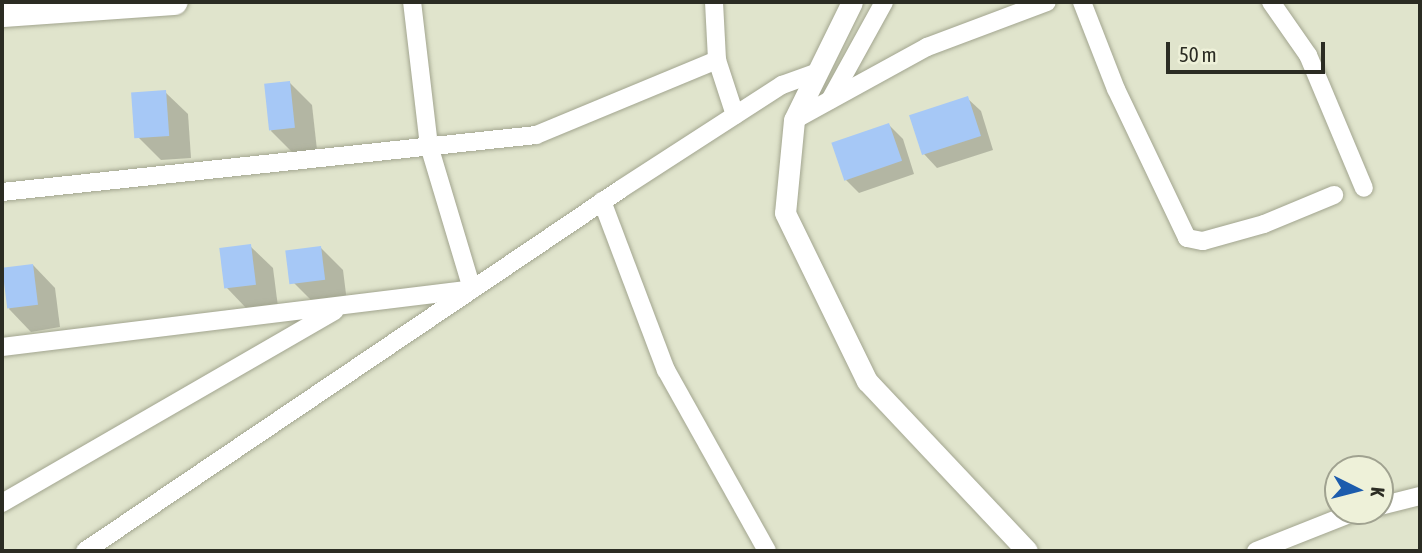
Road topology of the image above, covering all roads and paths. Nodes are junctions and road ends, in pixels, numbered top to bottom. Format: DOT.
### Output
graph roads {
  1 [pos="175,2"];
  2 [pos="412,2"];
  3 [pos="713,2"];
  4 [pos="852,2"];
  5 [pos="884,2"];
  6 [pos="1047,2"];
  7 [pos="1082,2"];
  8 [pos="1271,2"];
  9 [pos="2,13"];
  10 [pos="718,60"];
  11 [pos="817,72"];
  12 [pos="830,100"];
  13 [pos="735,116"];
  14 [pos="794,120"];
  15 [pos="429,146"];
  16 [pos="1364,188"];
  17 [pos="2,192"];
  18 [pos="1334,195"];
  19 [pos="601,201"];
  20 [pos="472,289"];
  21 [pos="341,307"];
  22 [pos="2,347"];
  23 [pos="1420,496"];
  24 [pos="1394,502"];
  25 [pos="2,503"];
  26 [pos="1324,524"];
  27 [pos="85,551"];
  28 [pos="767,551"];
  29 [pos="1027,551"];
  30 [pos="1256,551"];
  1 -- 9 [label="main road"];
  2 -- 15 [label="street"];
  3 -- 10 [label="street"];
  4 -- 11 [label="street"];
  5 -- 12 [label="street"];
  6 -- 12 [label="street"];
  7 -- 18 [label="street"];
  8 -- 16 [label="street"];
  10 -- 13 [label="street"];
  10 -- 15 [label="street"];
  11 -- 13 [label="street"];
  11 -- 14 [label="street"];
  12 -- 14 [label="street"];
  13 -- 19 [label="street"];
  14 -- 29 [label="street"];
  15 -- 17 [label="street"];
  15 -- 20 [label="street"];
  19 -- 20 [label="street"];
  19 -- 28 [label="street"];
  20 -- 21 [label="street"];
  20 -- 27 [label="street"];
  21 -- 22 [label="street"];
  21 -- 25 [label="street"];
  23 -- 24 [label="street"];
  26 -- 30 [label="street"];
}
